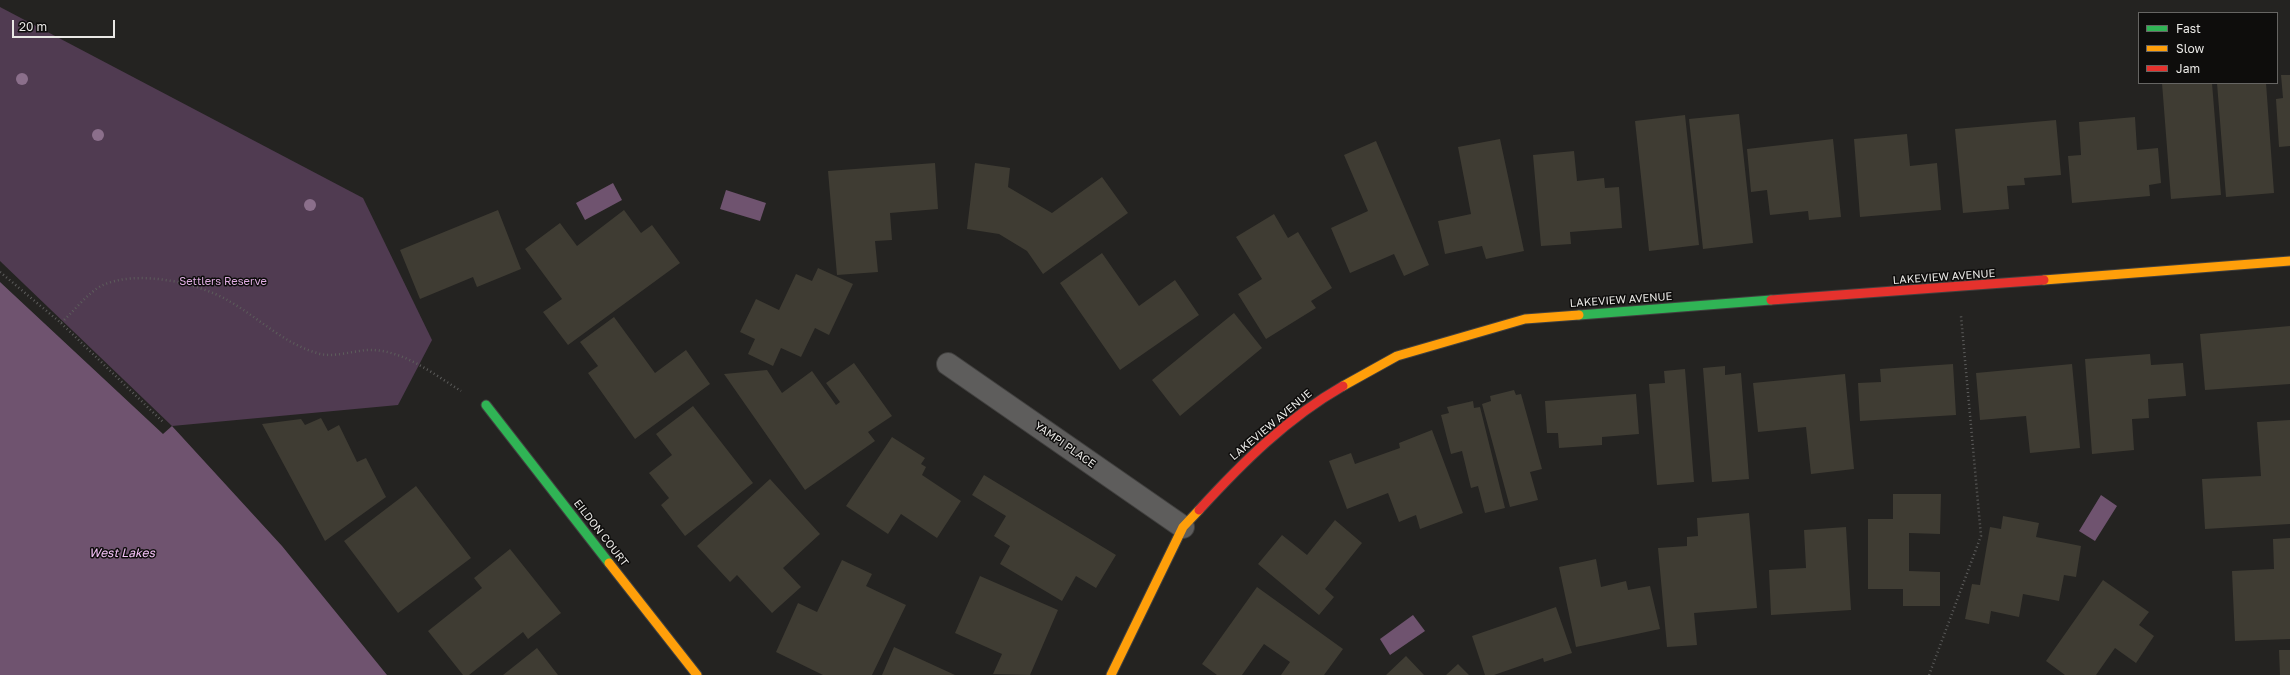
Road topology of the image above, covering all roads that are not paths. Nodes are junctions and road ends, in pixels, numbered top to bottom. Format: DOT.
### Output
graph roads {
  1 [pos="2290,261"];
  2 [pos="948,364"];
  3 [pos="486,405"];
  4 [pos="1183,527"];
  5 [pos="697,675"];
  6 [pos="1111,675"];
  1 -- 4 [label="street, LAKEVIEW AVENUE"];
  2 -- 4 [label="street, YAMPI PLACE"];
  3 -- 5 [label="street, EILDON COURT"];
  4 -- 6 [label="street, LAKEVIEW AVENUE"];
}
